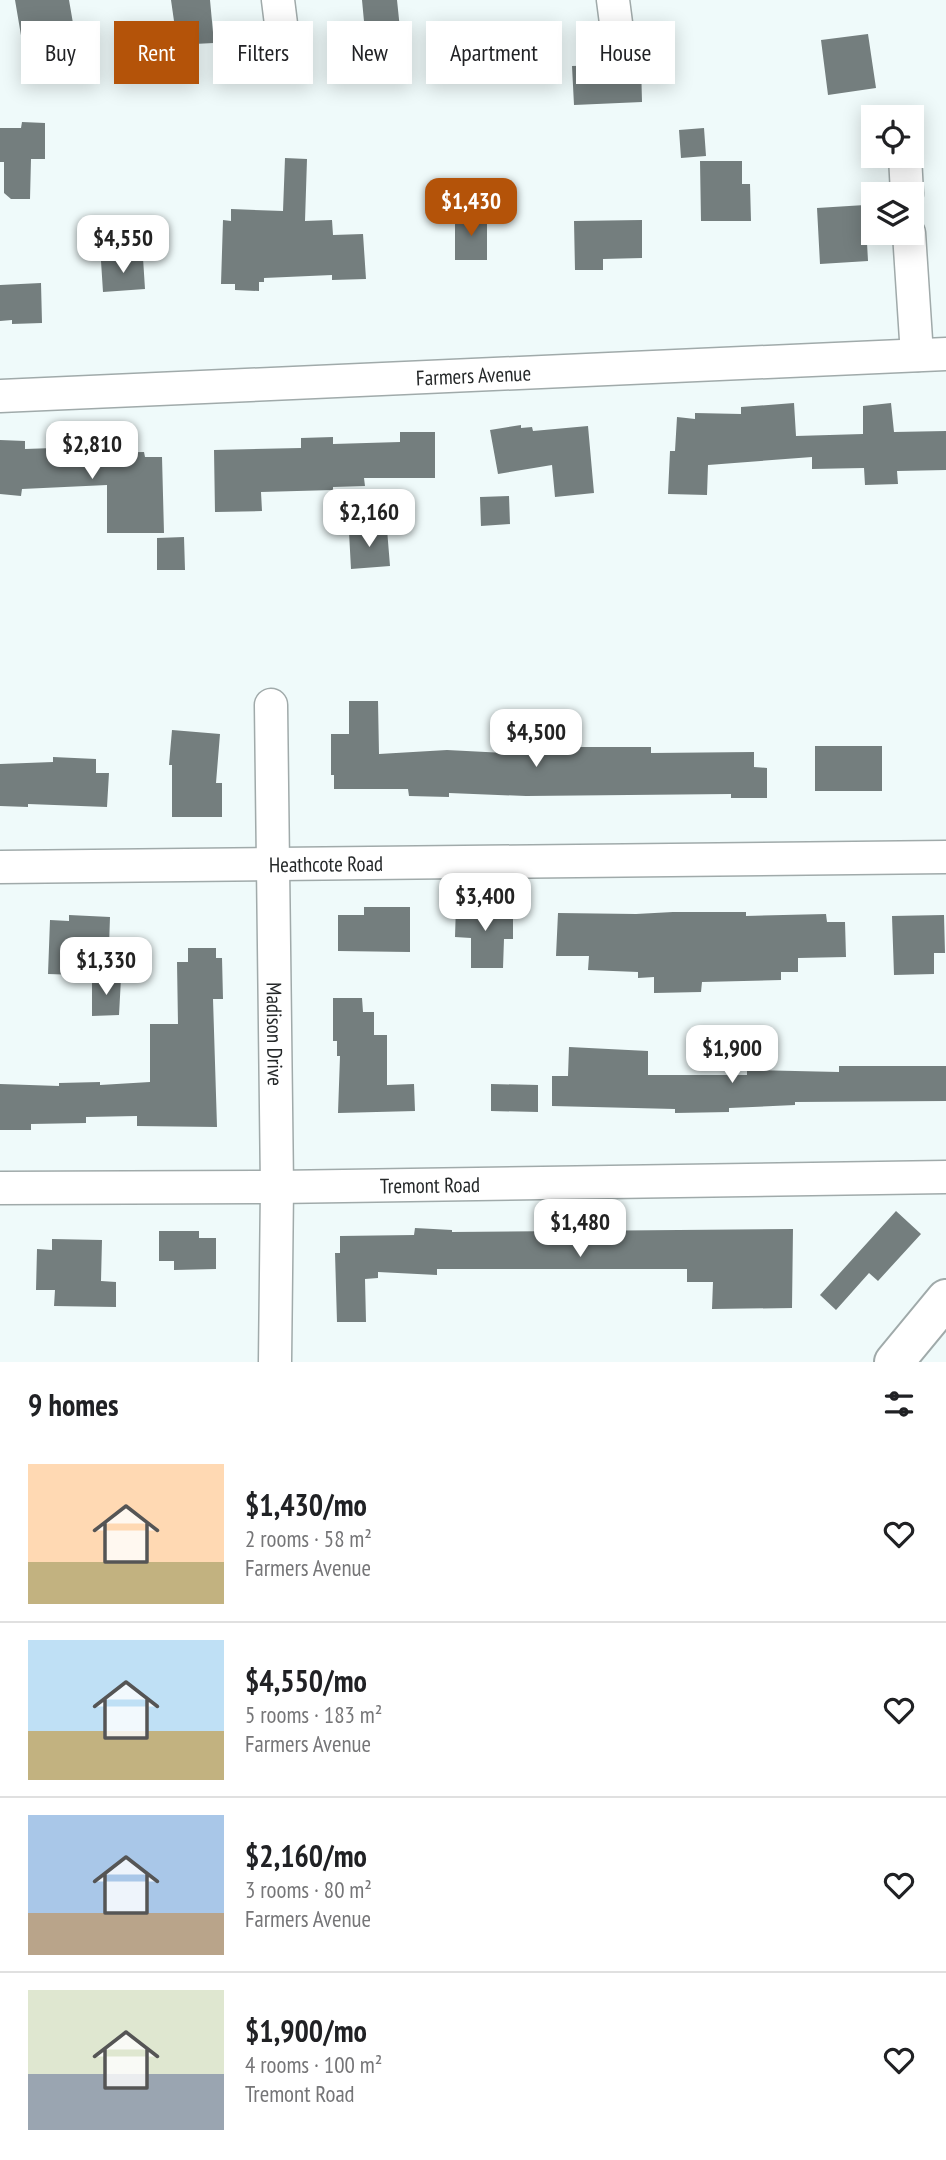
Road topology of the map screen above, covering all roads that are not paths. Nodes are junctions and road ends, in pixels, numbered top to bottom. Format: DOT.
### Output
graph roads {
  1 [pos="278,0"];
  2 [pos="281,21"];
  3 [pos="911,245"];
  4 [pos="931,355"];
  5 [pos="0,396"];
  6 [pos="271,705"];
  7 [pos="946,858"];
  8 [pos="274,865"];
  9 [pos="0,867"];
  10 [pos="946,1177"];
  11 [pos="277,1187"];
  12 [pos="0,1188"];
  13 [pos="946,1299"];
  14 [pos="946,1326"];
  15 [pos="275,1362"];
  16 [pos="897,1362"];
  1 -- 2 [label="street"];
  3 -- 4 [label="street"];
  4 -- 5 [label="street, Farmers Avenue"];
  6 -- 8 [label="street, Madison Drive"];
  7 -- 8 [label="street, Heathcote Road"];
  8 -- 9 [label="street, Heathcote Road"];
  8 -- 11 [label="street, Madison Drive"];
  10 -- 11 [label="street, Tremont Road"];
  11 -- 12 [label="street, Tremont Road"];
  11 -- 15 [label="street, Madison Drive"];
  13 -- 16 [label="main road"];
  14 -- 16 [label="main road"];
}
